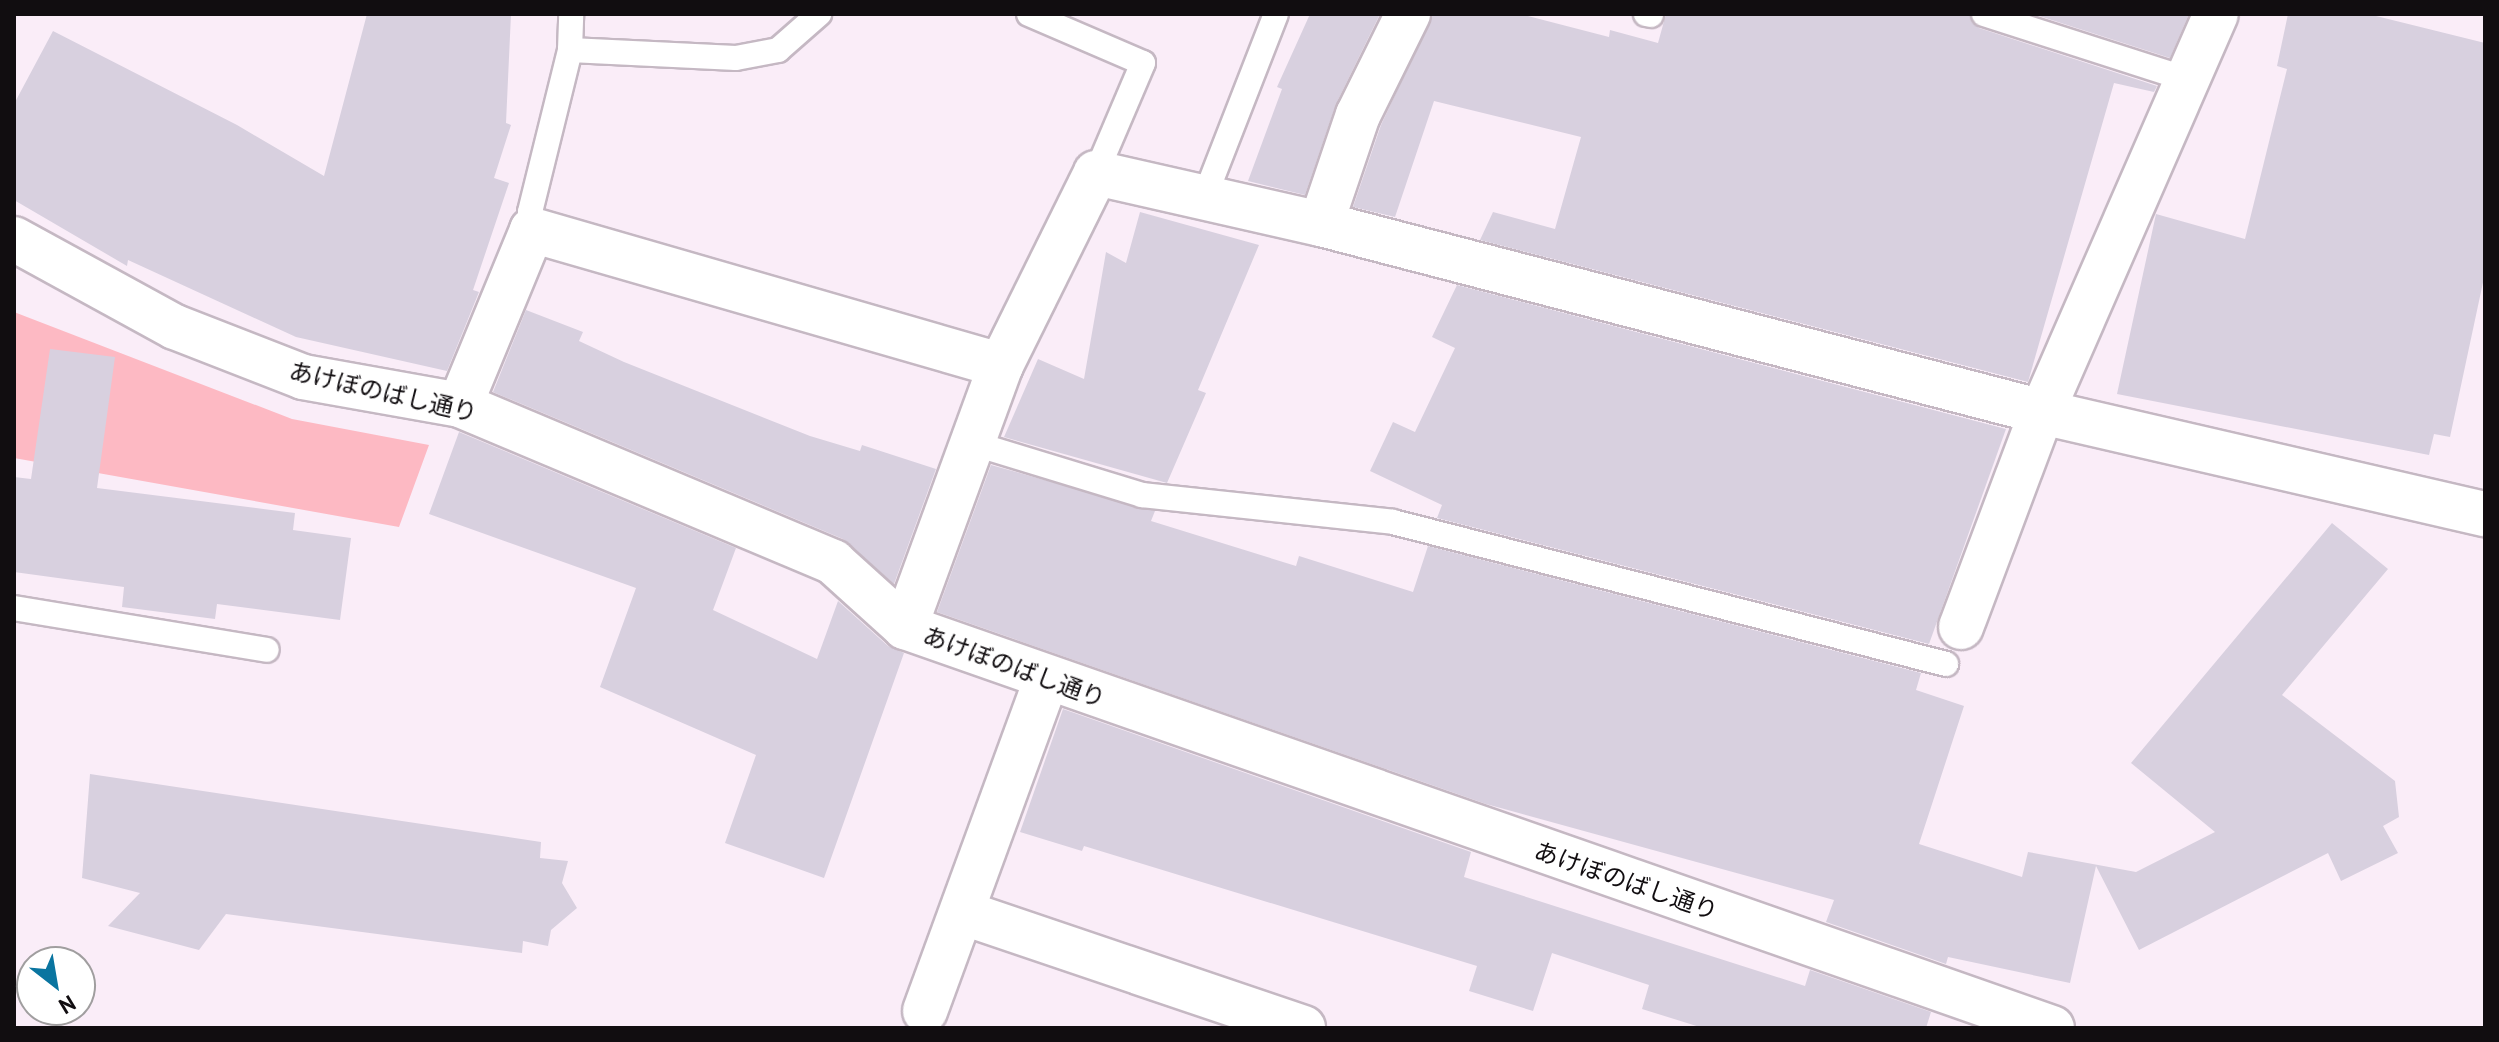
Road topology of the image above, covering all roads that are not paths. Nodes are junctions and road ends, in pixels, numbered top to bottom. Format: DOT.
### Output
graph roads {
  1 [pos="571,14"];
  2 [pos="819,14"];
  3 [pos="1029,14"];
  4 [pos="1276,14"];
  5 [pos="1408,14"];
  6 [pos="1984,14"];
  7 [pos="2216,14"];
  8 [pos="570,50"];
  9 [pos="2186,79"];
  10 [pos="1096,173"];
  11 [pos="1205,196"];
  12 [pos="1321,224"];
  13 [pos="532,230"];
  14 [pos="14,239"];
  15 [pos="1001,365"];
  16 [pos="460,405"];
  17 [pos="2042,412"];
  18 [pos="972,443"];
  19 [pos="2485,514"];
  20 [pos="14,608"];
  21 [pos="905,627"];
  22 [pos="1954,646"];
  23 [pos="267,650"];
  24 [pos="1046,681"];
  25 [pos="964,913"];
  26 [pos="925,1011"];
  27 [pos="1303,1028"];
  28 [pos="2052,1028"];
  1 -- 8 [label="lane"];
  2 -- 8 [label="lane"];
  3 -- 10 [label="lane"];
  4 -- 11 [label="lane"];
  5 -- 12 [label="street"];
  6 -- 9 [label="lane"];
  7 -- 9 [label="street"];
  8 -- 13 [label="lane"];
  9 -- 17 [label="street"];
  10 -- 11 [label="street"];
  10 -- 15 [label="street"];
  11 -- 12 [label="street"];
  12 -- 17 [label="street"];
  13 -- 15 [label="street"];
  13 -- 16 [label="street"];
  14 -- 16 [label="street, あけぼのばし通り"];
  15 -- 18 [label="street"];
  16 -- 21 [label="street, あけぼのばし通り"];
  17 -- 19 [label="street"];
  17 -- 22 [label="street"];
  18 -- 21 [label="street"];
  18 -- 22 [label="lane"];
  20 -- 23 [label="lane"];
  21 -- 24 [label="street, あけぼのばし通り"];
  24 -- 25 [label="street"];
  24 -- 28 [label="street, あけぼのばし通り"];
  25 -- 26 [label="street"];
  25 -- 27 [label="street"];
}
